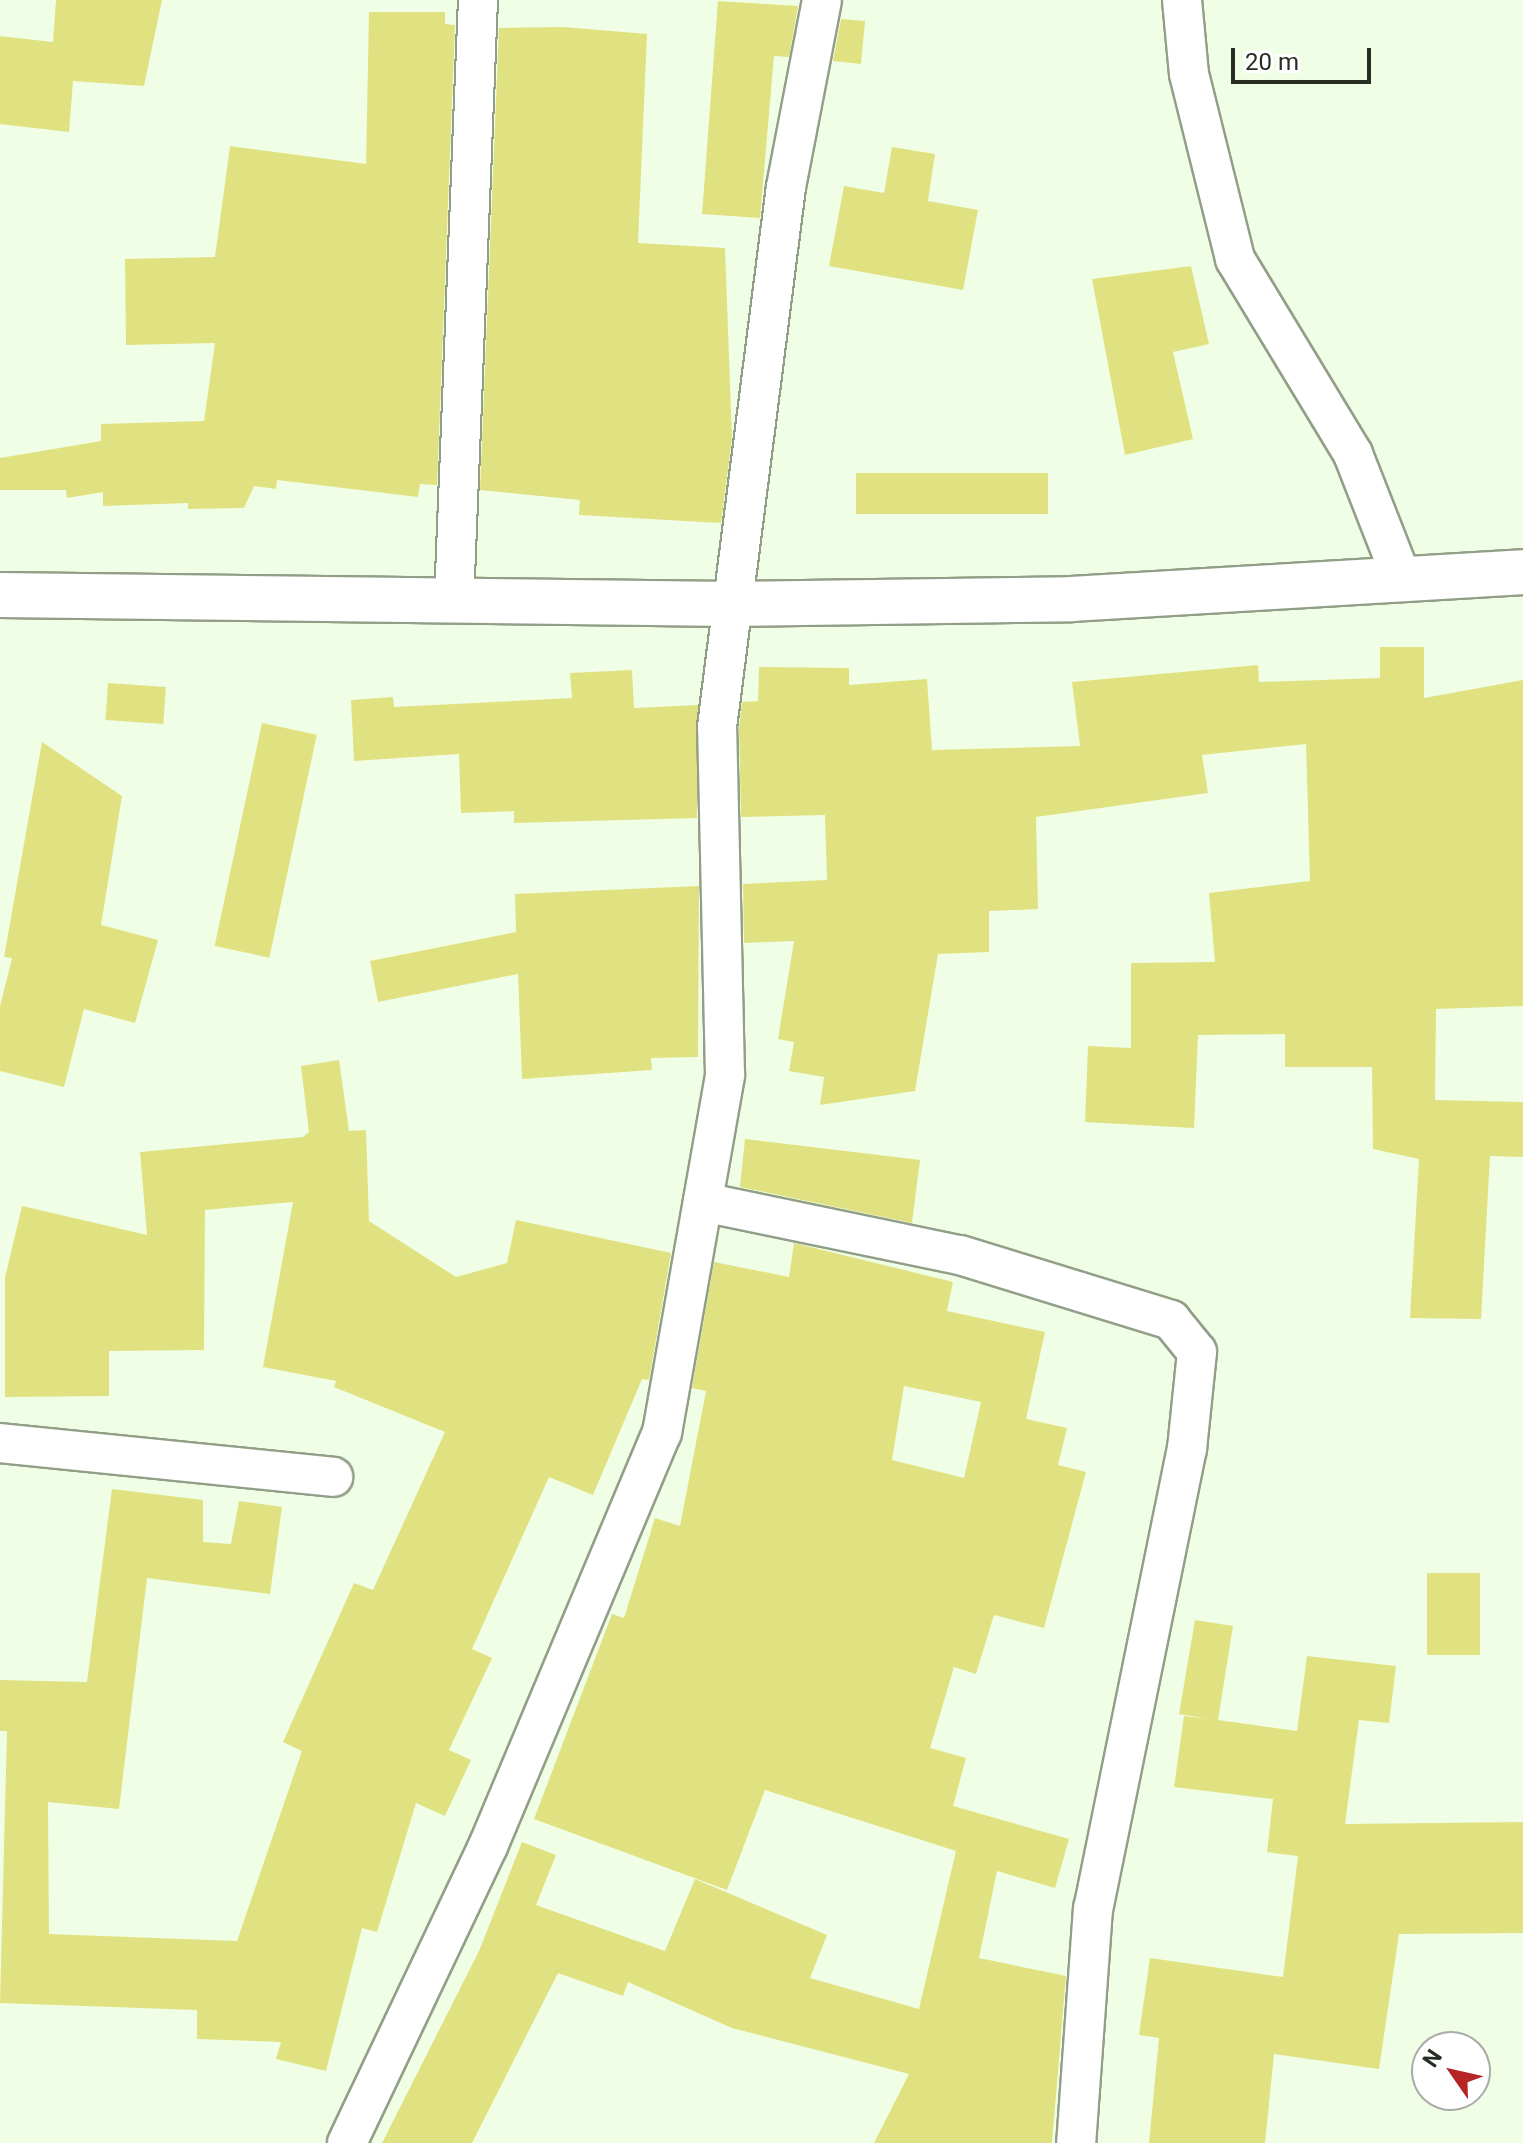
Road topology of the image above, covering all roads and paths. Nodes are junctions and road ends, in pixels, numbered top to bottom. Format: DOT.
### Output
graph roads {
  1 [pos="478,0"];
  2 [pos="822,0"];
  3 [pos="1182,0"];
  4 [pos="1523,572"];
  5 [pos="1402,579"];
  6 [pos="0,595"];
  7 [pos="454,602"];
  8 [pos="731,604"];
  9 [pos="703,1202"];
  10 [pos="0,1443"];
  11 [pos="333,1477"];
  12 [pos="347,2143"];
  13 [pos="1076,2143"];
  1 -- 7 [label="street"];
  2 -- 8 [label="street"];
  3 -- 5 [label="street"];
  4 -- 5 [label="main road"];
  5 -- 8 [label="main road"];
  6 -- 7 [label="main road"];
  7 -- 8 [label="main road"];
  8 -- 9 [label="street"];
  9 -- 12 [label="street"];
  9 -- 13 [label="street"];
  10 -- 11 [label="street"];
}
